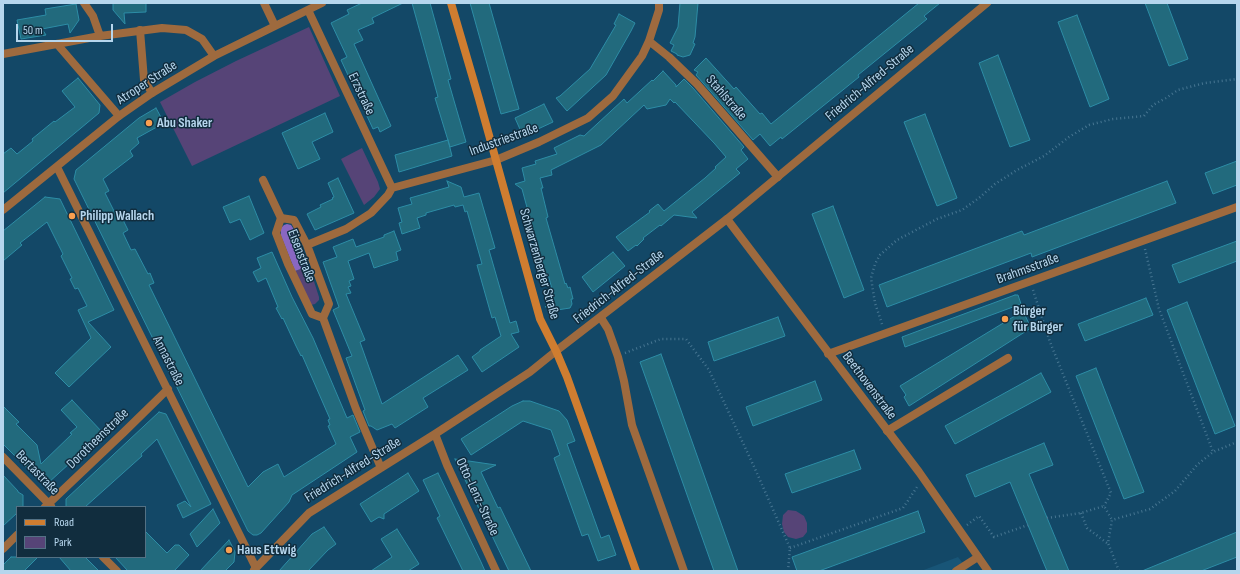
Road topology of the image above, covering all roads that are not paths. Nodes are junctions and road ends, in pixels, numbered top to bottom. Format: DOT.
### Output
graph roads {
  1 [pos="84,3"];
  2 [pos="264,3"];
  3 [pos="322,3"];
  4 [pos="452,3"];
  5 [pos="659,3"];
  6 [pos="987,3"];
  7 [pos="308,10"];
  8 [pos="275,26"];
  9 [pos="140,30"];
  10 [pos="100,36"];
  11 [pos="650,41"];
  12 [pos="57,44"];
  13 [pos="3,54"];
  14 [pos="214,56"];
  15 [pos="152,93"];
  16 [pos="119,116"];
  17 [pos="496,160"];
  18 [pos="57,167"];
  19 [pos="778,177"];
  20 [pos="263,180"];
  21 [pos="392,188"];
  22 [pos="1237,207"];
  23 [pos="3,210"];
  24 [pos="281,218"];
  25 [pos="727,219"];
  26 [pos="307,245"];
  27 [pos="323,318"];
  28 [pos="601,318"];
  29 [pos="556,352"];
  30 [pos="828,354"];
  31 [pos="1008,358"];
  32 [pos="168,389"];
  33 [pos="887,431"];
  34 [pos="435,434"];
  35 [pos="3,457"];
  36 [pos="381,468"];
  37 [pos="49,506"];
  38 [pos="16,536"];
  39 [pos="3,549"];
  40 [pos="978,557"];
  41 [pos="104,558"];
  42 [pos="254,569"];
  43 [pos="117,571"];
  44 [pos="496,571"];
  45 [pos="636,571"];
  46 [pos="684,571"];
  47 [pos="956,571"];
  48 [pos="988,571"];
  1 -- 10 [label="street"];
  2 -- 8 [label="street"];
  3 -- 7 [label="street, Atroper Straße"];
  4 -- 17 [label="main road, Schwarzenberger Straße"];
  5 -- 11 [label="street, Industriestraße"];
  6 -- 19 [label="street, Friedrich-Alfred-Straße"];
  7 -- 8 [label="street, Atroper Straße"];
  7 -- 21 [label="street, Erzstraße"];
  8 -- 14 [label="street, Atroper Straße"];
  9 -- 10 [label="street"];
  9 -- 14 [label="street"];
  9 -- 15 [label="street"];
  10 -- 12 [label="street"];
  11 -- 17 [label="street, Industriestraße"];
  11 -- 19 [label="street, Stahlstraße"];
  12 -- 13 [label="street"];
  12 -- 16 [label="street"];
  14 -- 15 [label="street, Atroper Straße"];
  15 -- 16 [label="street, Atroper Straße"];
  16 -- 18 [label="street, Atroper Straße"];
  17 -- 21 [label="street, Industriestraße"];
  17 -- 29 [label="main road, Schwarzenberger Straße"];
  18 -- 23 [label="street, Atroper Straße"];
  18 -- 32 [label="street, Annastraße"];
  19 -- 25 [label="street, Friedrich-Alfred-Straße"];
  20 -- 24 [label="street"];
  21 -- 26 [label="street"];
  22 -- 30 [label="street, Brahmsstraße"];
  24 -- 26 [label="street, Eisenstraße"];
  24 -- 27 [label="street, Eisenstraße"];
  25 -- 28 [label="street, Friedrich-Alfred-Straße"];
  25 -- 30 [label="street, Beethovenstraße"];
  26 -- 27 [label="street, Eisenstraße"];
  27 -- 36 [label="street"];
  28 -- 29 [label="street, Friedrich-Alfred-Straße"];
  28 -- 46 [label="street"];
  29 -- 34 [label="street, Friedrich-Alfred-Straße"];
  29 -- 45 [label="main road, Schwarzenberger Straße"];
  30 -- 33 [label="street, Beethovenstraße"];
  31 -- 33 [label="street"];
  32 -- 37 [label="street, Dorotheenstraße"];
  32 -- 42 [label="street, Annastraße"];
  33 -- 40 [label="street, Beethovenstraße"];
  34 -- 36 [label="street, Friedrich-Alfred-Straße"];
  34 -- 44 [label="street, Otto-Lenz-Straße"];
  35 -- 37 [label="street, Bertastraße"];
  36 -- 42 [label="street, Friedrich-Alfred-Straße"];
  38 -- 39 [label="street"];
  40 -- 47 [label="street"];
  40 -- 48 [label="street, Beethovenstraße"];
  41 -- 43 [label="street"];
}
